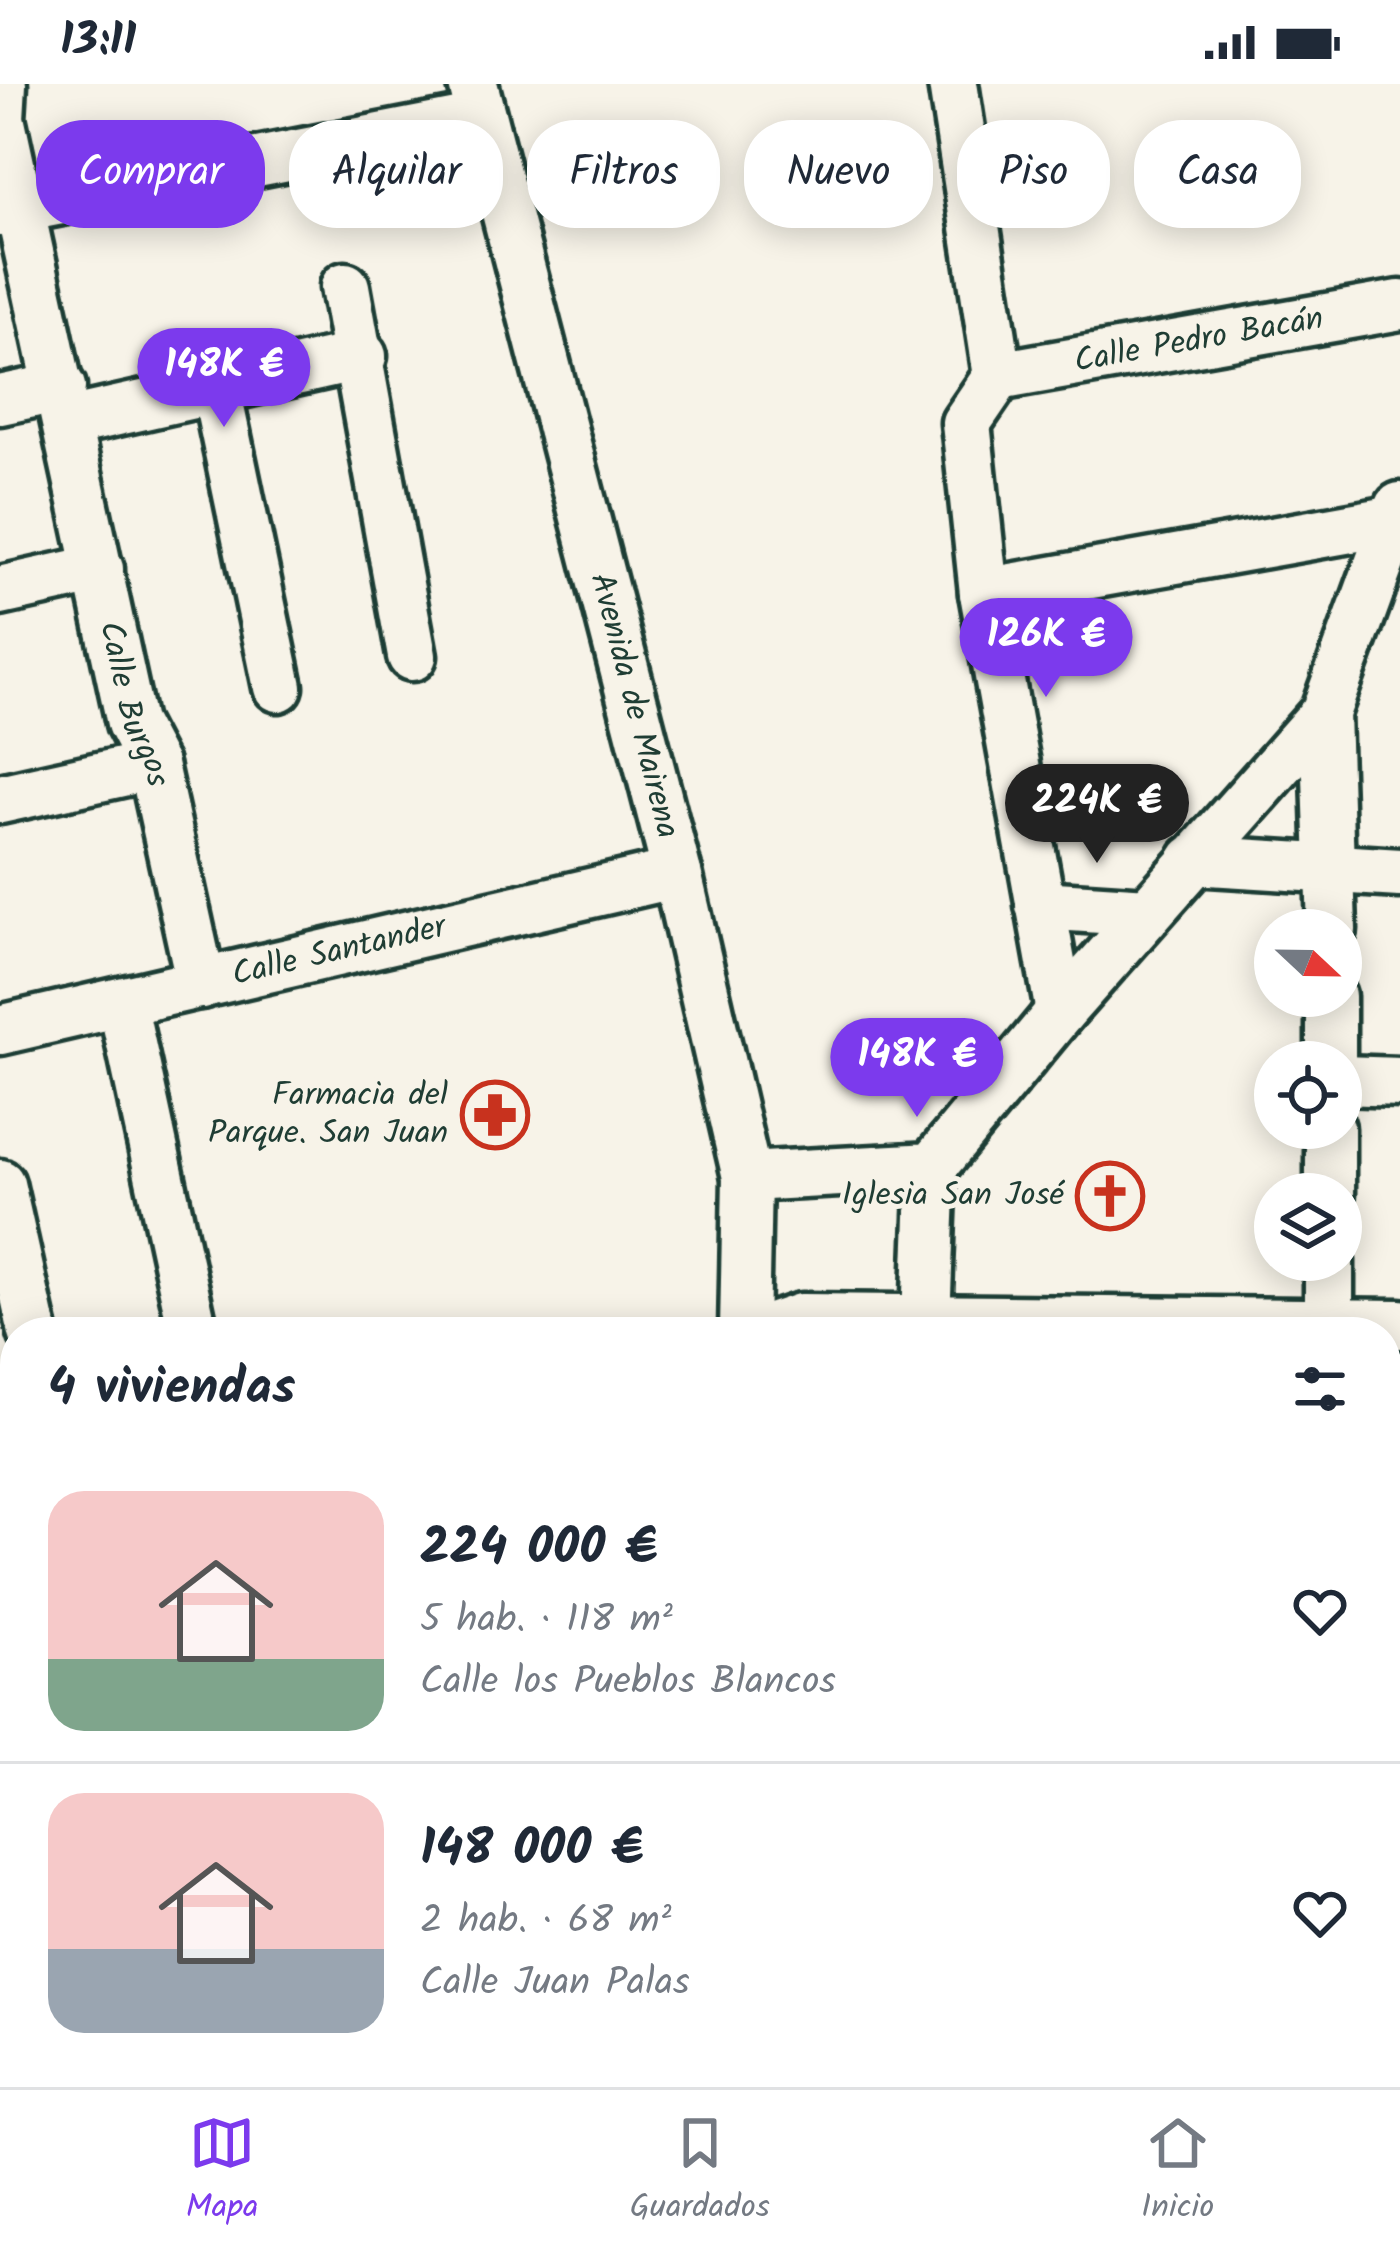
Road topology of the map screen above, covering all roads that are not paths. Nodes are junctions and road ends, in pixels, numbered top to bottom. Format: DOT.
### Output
graph roads {
  1 [pos="2,84"];
  2 [pos="953,84"];
  3 [pos="476,102"];
  4 [pos="11,210"];
  5 [pos="345,286"];
  6 [pos="1400,305"];
  7 [pos="362,356"];
  8 [pos="998,376"];
  9 [pos="216,389"];
  10 [pos="0,400"];
  11 [pos="64,404"];
  12 [pos="1398,513"];
  13 [pos="99,569"];
  14 [pos="0,591"];
  15 [pos="984,593"];
  16 [pos="412,656"];
  17 [pos="278,687"];
  18 [pos="1325,713"];
  19 [pos="153,765"];
  20 [pos="0,799"];
  21 [pos="1193,860"];
  22 [pos="1332,869"];
  23 [pos="677,873"];
  24 [pos="1400,873"];
  25 [pos="1040,905"];
  26 [pos="1332,909"];
  27 [pos="1148,912"];
  28 [pos="201,984"];
  29 [pos="122,1002"];
  30 [pos="1060,1012"];
  31 [pos="0,1030"];
  32 [pos="1362,1081"];
  33 [pos="1400,1082"];
  34 [pos="932,1167"];
  35 [pos="747,1177"];
  36 [pos="0,1184"];
  37 [pos="1329,1281"];
  38 [pos="30,1317"];
  39 [pos="190,1317"];
  40 [pos="744,1317"];
  41 [pos="926,1317"];
  42 [pos="1329,1317"];
  1 -- 4 [label="street, Calle Burgos"];
  2 -- 8 [label="street"];
  3 -- 4 [label="street"];
  3 -- 23 [label="street, Avenida de Mairena"];
  4 -- 11 [label="street, Calle Burgos"];
  5 -- 7 [label="street"];
  6 -- 8 [label="street, Calle Pedro Bacán"];
  7 -- 9 [label="street"];
  7 -- 16 [label="street"];
  8 -- 15 [label="street"];
  9 -- 11 [label="street"];
  9 -- 17 [label="street"];
  10 -- 11 [label="street"];
  11 -- 13 [label="street, Calle Burgos"];
  12 -- 15 [label="street"];
  12 -- 18 [label="street"];
  13 -- 14 [label="street"];
  13 -- 19 [label="street, Calle Burgos"];
  15 -- 25 [label="street"];
  18 -- 21 [label="street"];
  18 -- 22 [label="street"];
  19 -- 20 [label="street"];
  19 -- 28 [label="street, Calle Burgos"];
  21 -- 22 [label="street"];
  21 -- 27 [label="street"];
  22 -- 24 [label="street"];
  22 -- 26 [label="street"];
  23 -- 28 [label="street, Calle Santander"];
  23 -- 35 [label="street, Avenida de Mairena"];
  25 -- 27 [label="street"];
  25 -- 30 [label="street"];
  27 -- 30 [label="street"];
  28 -- 29 [label="street, Calle Santander"];
  29 -- 31 [label="street, Calle Santander"];
  29 -- 39 [label="street"];
  30 -- 34 [label="street"];
  32 -- 33 [label="street"];
  34 -- 35 [label="street"];
  34 -- 41 [label="street"];
  35 -- 40 [label="street, Avenida de Mairena"];
  36 -- 38 [label="street"];
  37 -- 42 [label="street"];
}
